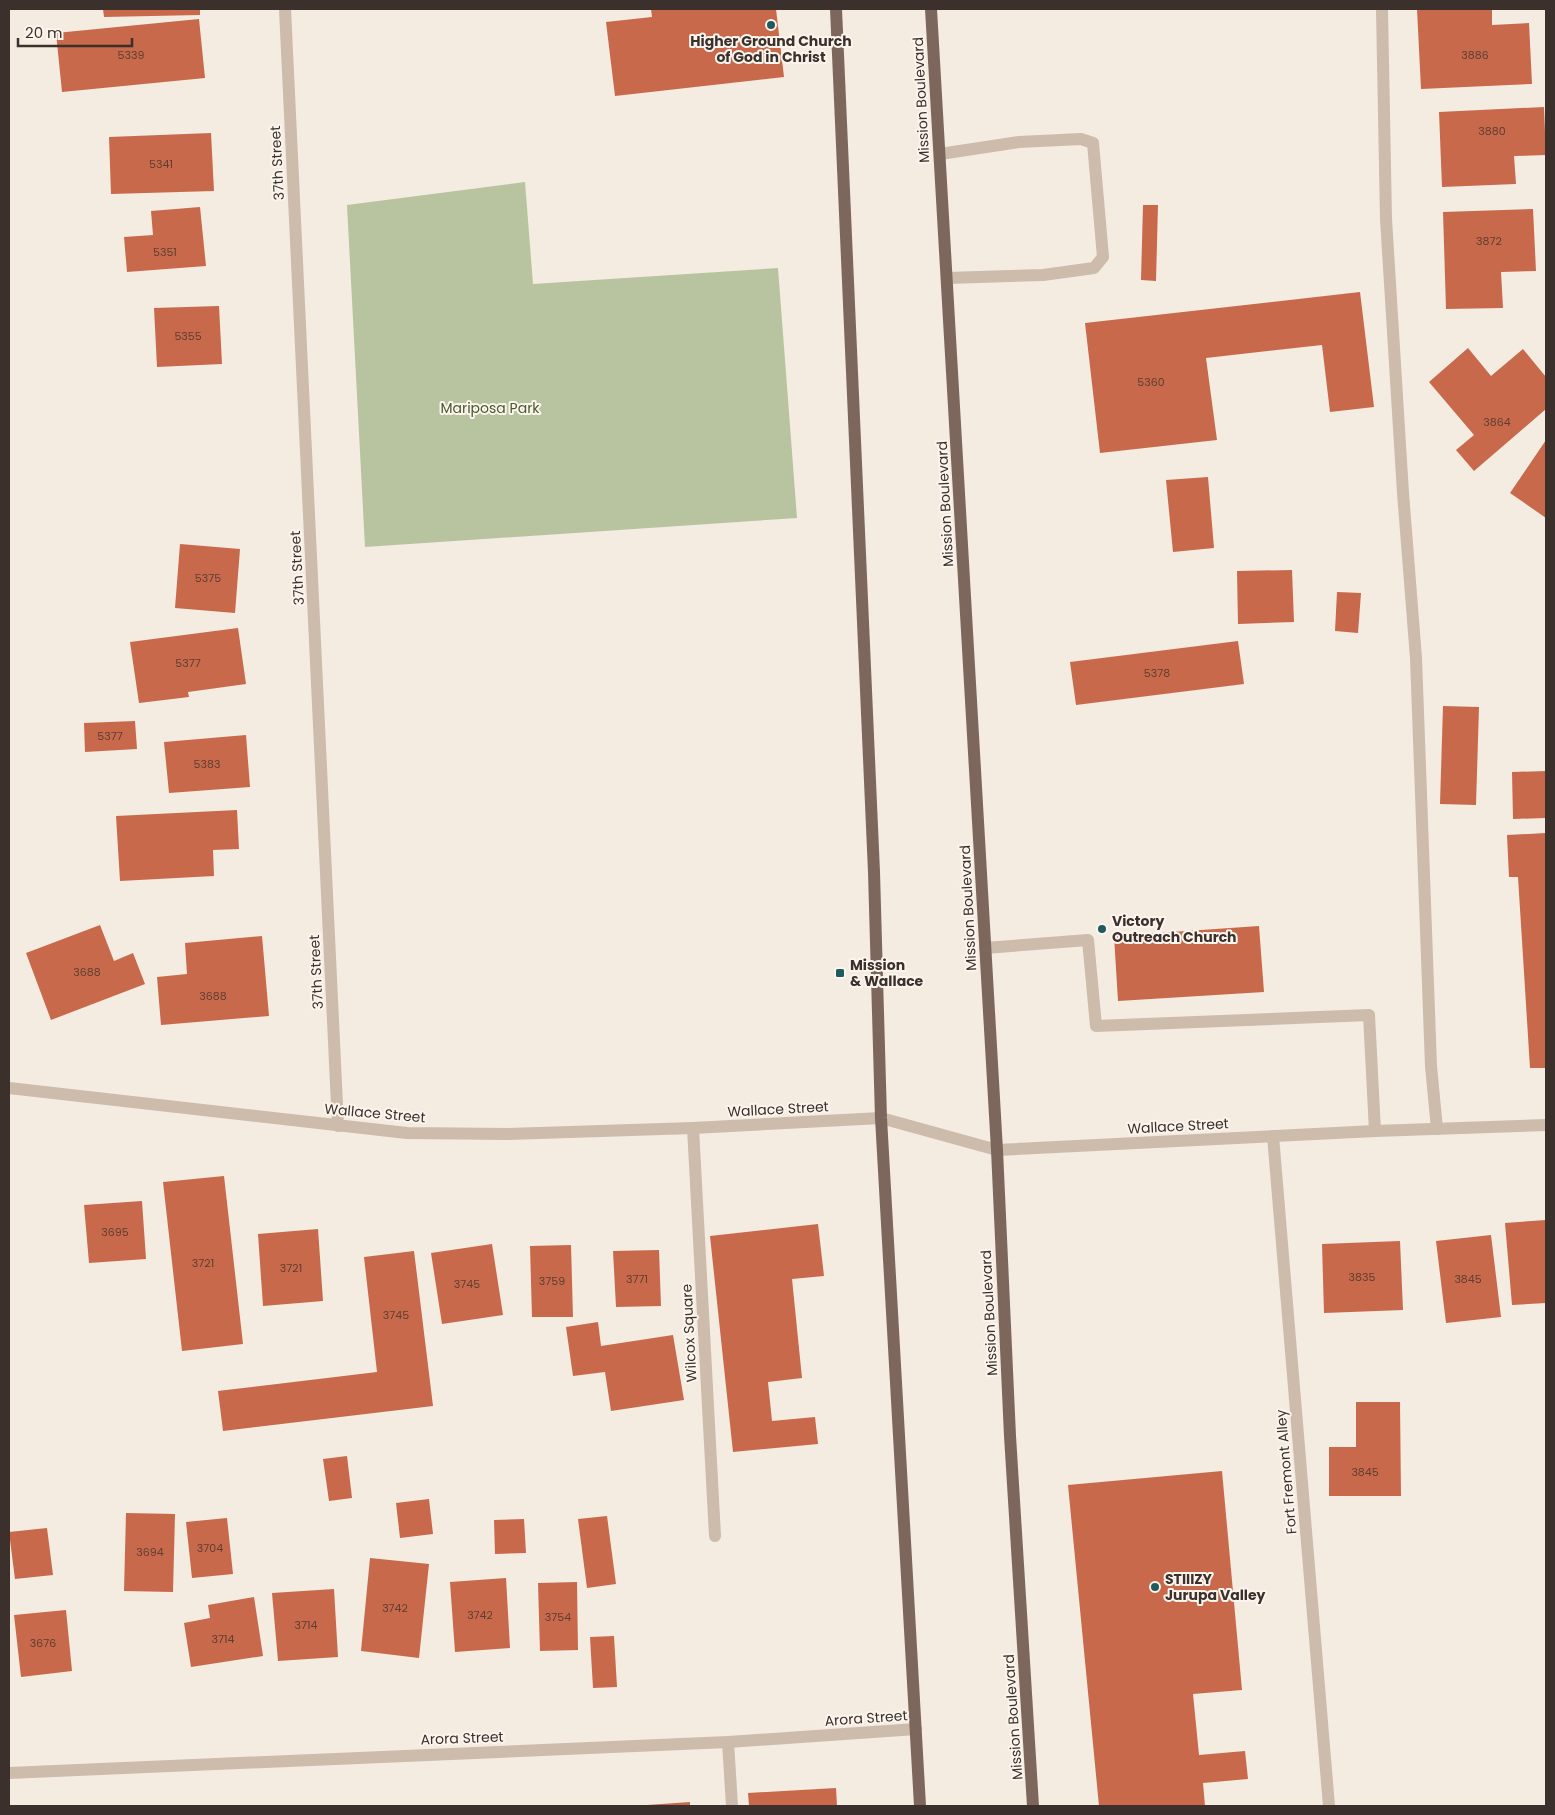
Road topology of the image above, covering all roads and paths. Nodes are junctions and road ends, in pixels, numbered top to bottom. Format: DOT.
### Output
graph roads {
  1 [pos="285,9"];
  2 [pos="836,9"];
  3 [pos="931,9"];
  4 [pos="1382,9"];
  5 [pos="940,154"];
  6 [pos="947,278"];
  7 [pos="985,948"];
  8 [pos="9,1088"];
  9 [pos="881,1118"];
  10 [pos="1546,1125"];
  11 [pos="338,1126"];
  12 [pos="693,1128"];
  13 [pos="1437,1129"];
  14 [pos="1375,1131"];
  15 [pos="1273,1136"];
  16 [pos="997,1150"];
  17 [pos="715,1536"];
  18 [pos="916,1730"];
  19 [pos="728,1742"];
  20 [pos="9,1773"];
  21 [pos="732,1806"];
  22 [pos="920,1806"];
  23 [pos="1033,1806"];
  24 [pos="1329,1806"];
  1 -- 11 [label="street, 37th Street"];
  2 -- 9 [label="main road"];
  3 -- 5 [label="main road, Mission Boulevard"];
  4 -- 13 [label="street"];
  5 -- 6 [label="main road, Mission Boulevard"];
  5 -- 6 [label="street"];
  6 -- 7 [label="main road, Mission Boulevard"];
  7 -- 14 [label="street"];
  7 -- 16 [label="main road, Mission Boulevard"];
  8 -- 11 [label="street, Wallace Street"];
  9 -- 12 [label="street, Wallace Street"];
  9 -- 16 [label="street, Wallace Street"];
  9 -- 18 [label="main road"];
  10 -- 13 [label="street, Wallace Street"];
  11 -- 12 [label="street, Wallace Street"];
  12 -- 17 [label="street, Wilcox Square"];
  13 -- 14 [label="street, Wallace Street"];
  14 -- 15 [label="street, Wallace Street"];
  15 -- 16 [label="street, Wallace Street"];
  15 -- 24 [label="street, Fort Fremont Alley"];
  16 -- 23 [label="main road, Mission Boulevard"];
  18 -- 19 [label="street, Arora Street"];
  18 -- 22 [label="main road"];
  19 -- 20 [label="street, Arora Street"];
  19 -- 21 [label="street"];
}
